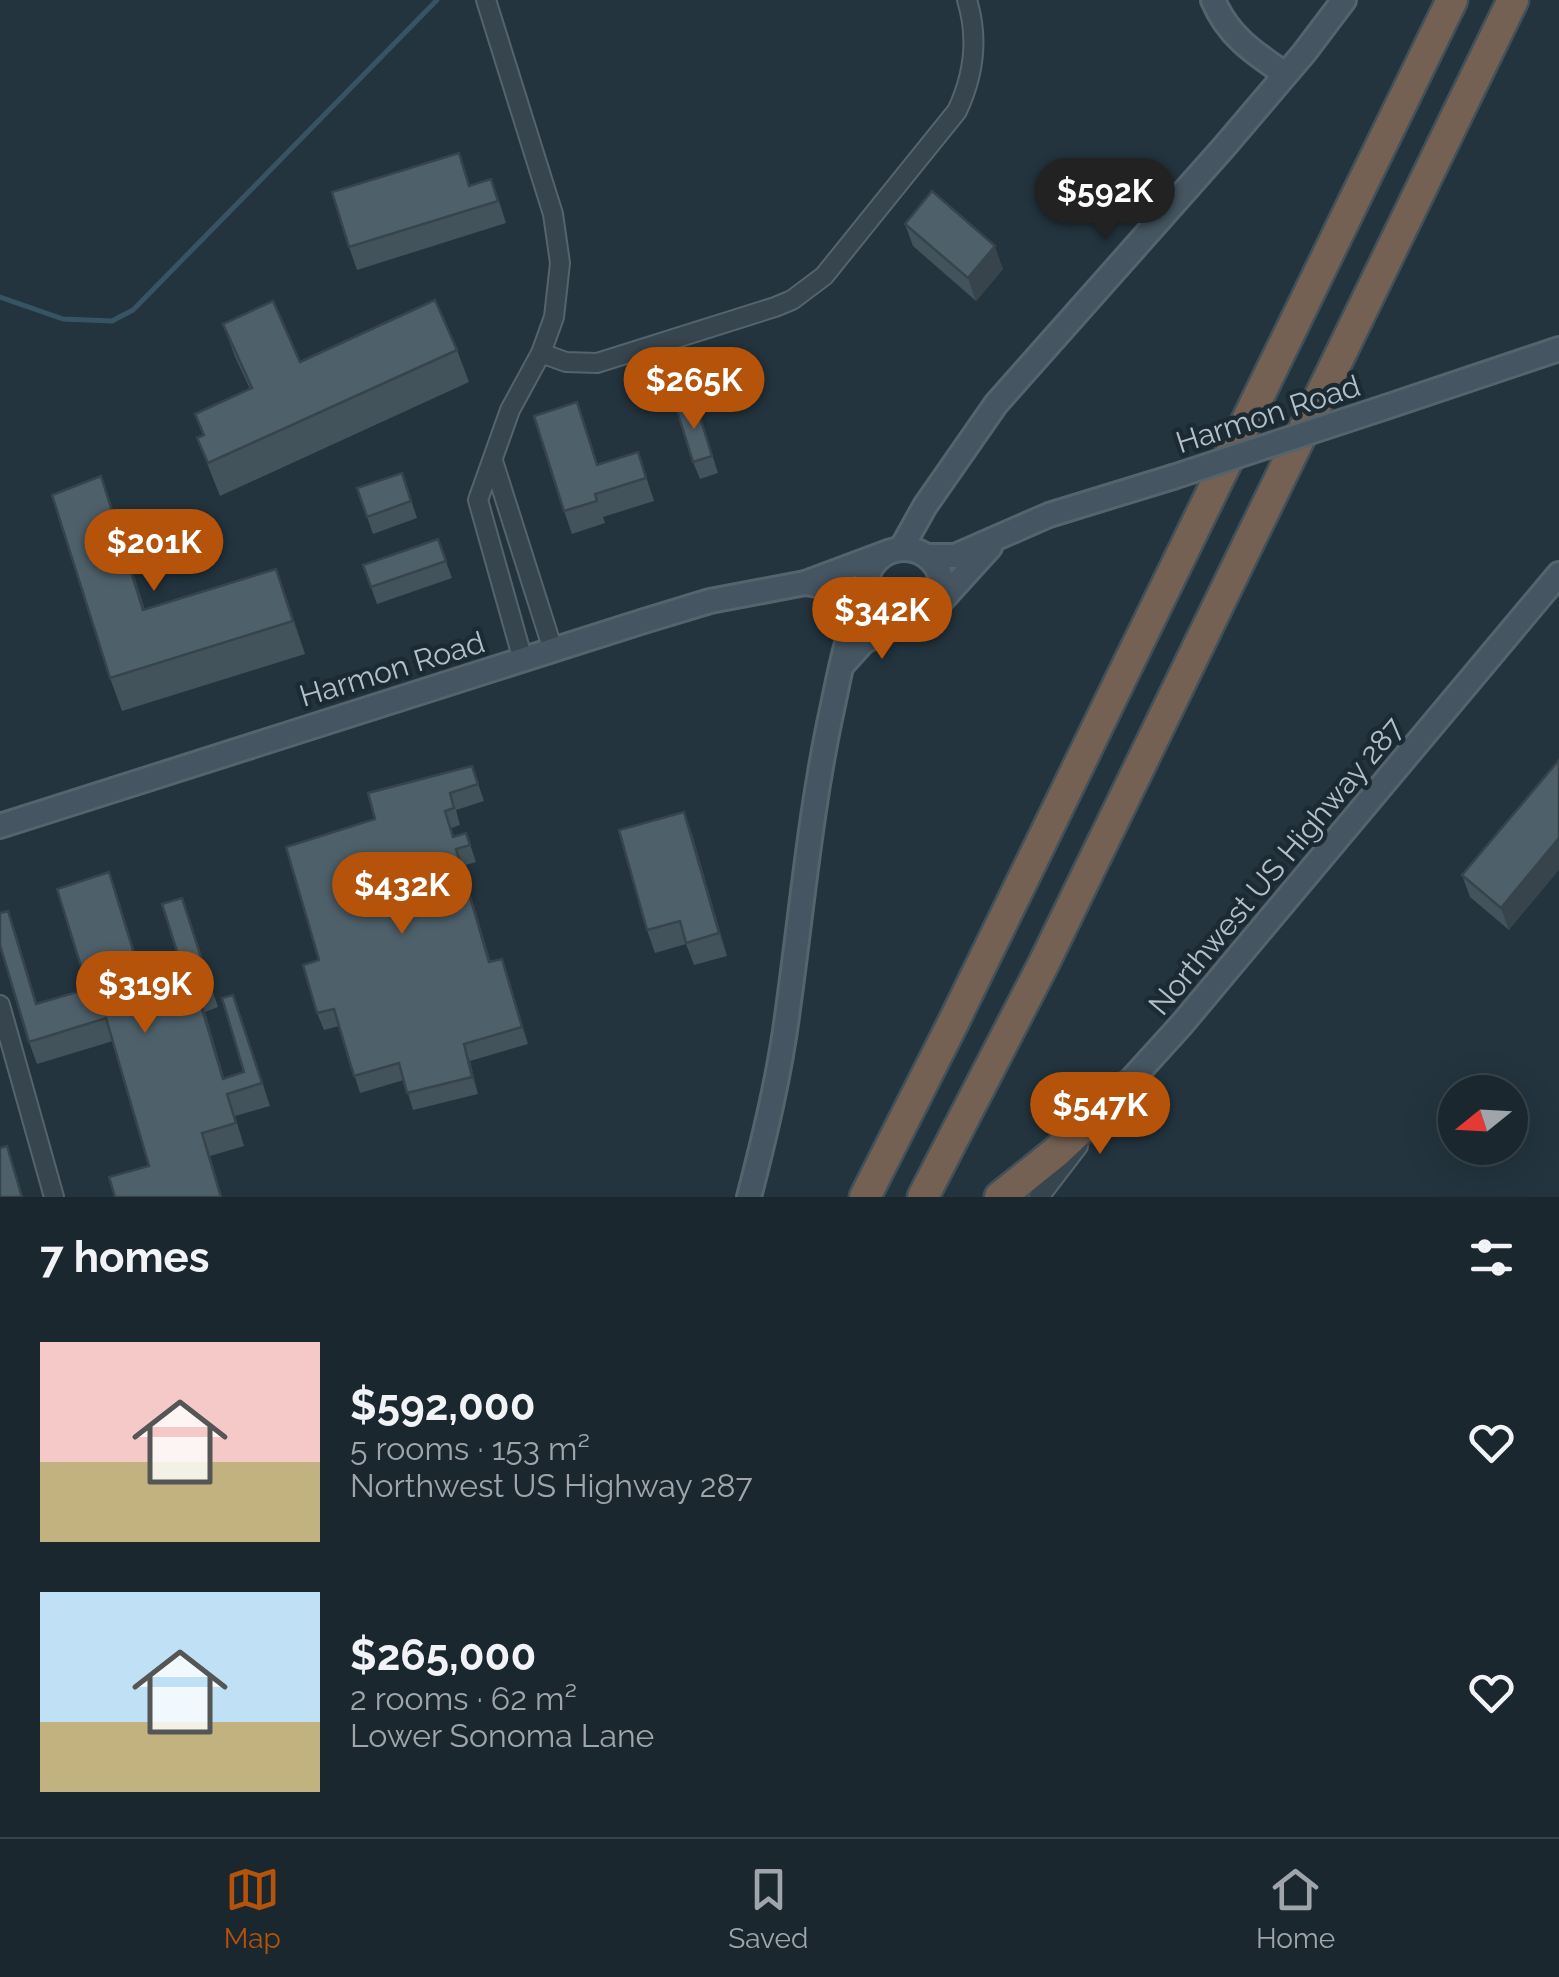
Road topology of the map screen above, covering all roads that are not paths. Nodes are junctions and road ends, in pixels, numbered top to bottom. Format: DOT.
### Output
graph roads {
  1 [pos="967,0"];
  2 [pos="1213,0"];
  3 [pos="1344,0"];
  4 [pos="1452,0"];
  5 [pos="1513,0"];
  6 [pos="489,7"];
  7 [pos="1285,74"];
  8 [pos="1559,350"];
  9 [pos="541,353"];
  10 [pos="494,461"];
  11 [pos="997,540"];
  12 [pos="894,550"];
  13 [pos="928,556"];
  14 [pos="1559,574"];
  15 [pos="805,583"];
  16 [pos="867,595"];
  17 [pos="933,612"];
  18 [pos="896,624"];
  19 [pos="553,650"];
  20 [pos="523,660"];
  21 [pos="842,666"];
  22 [pos="0,826"];
  23 [pos="0,1004"];
  24 [pos="1124,1088"];
  25 [pos="54,1197"];
  26 [pos="749,1197"];
  27 [pos="865,1197"];
  28 [pos="924,1197"];
  29 [pos="1000,1197"];
  30 [pos="1038,1197"];
  1 -- 9 [label="street"];
  2 -- 7 [label="main road"];
  3 -- 7 [label="main road"];
  4 -- 27 [label="highway"];
  5 -- 28 [label="highway"];
  6 -- 9 [label="street"];
  7 -- 12 [label="main road"];
  8 -- 11 [label="main road, Harmon Road, bridge"];
  9 -- 10 [label="street"];
  10 -- 19 [label="street"];
  10 -- 20 [label="street"];
  11 -- 13 [label="main road, Harmon Road"];
  11 -- 17 [label="main road, Harmon Road"];
  12 -- 13 [label="main road"];
  12 -- 15 [label="main road, Harmon Road"];
  12 -- 16 [label="main road"];
  13 -- 17 [label="main road"];
  14 -- 24 [label="main road, Northwest US Highway 287"];
  15 -- 16 [label="main road, Harmon Road"];
  15 -- 19 [label="main road, Harmon Road"];
  16 -- 18 [label="main road"];
  16 -- 21 [label="main road"];
  17 -- 18 [label="main road"];
  18 -- 21 [label="main road"];
  19 -- 20 [label="main road, Harmon Road"];
  20 -- 22 [label="main road, Harmon Road"];
  21 -- 26 [label="main road"];
  23 -- 25 [label="street"];
  24 -- 29 [label="highway"];
  24 -- 30 [label="street, Northwest US Highway 287"];
}
